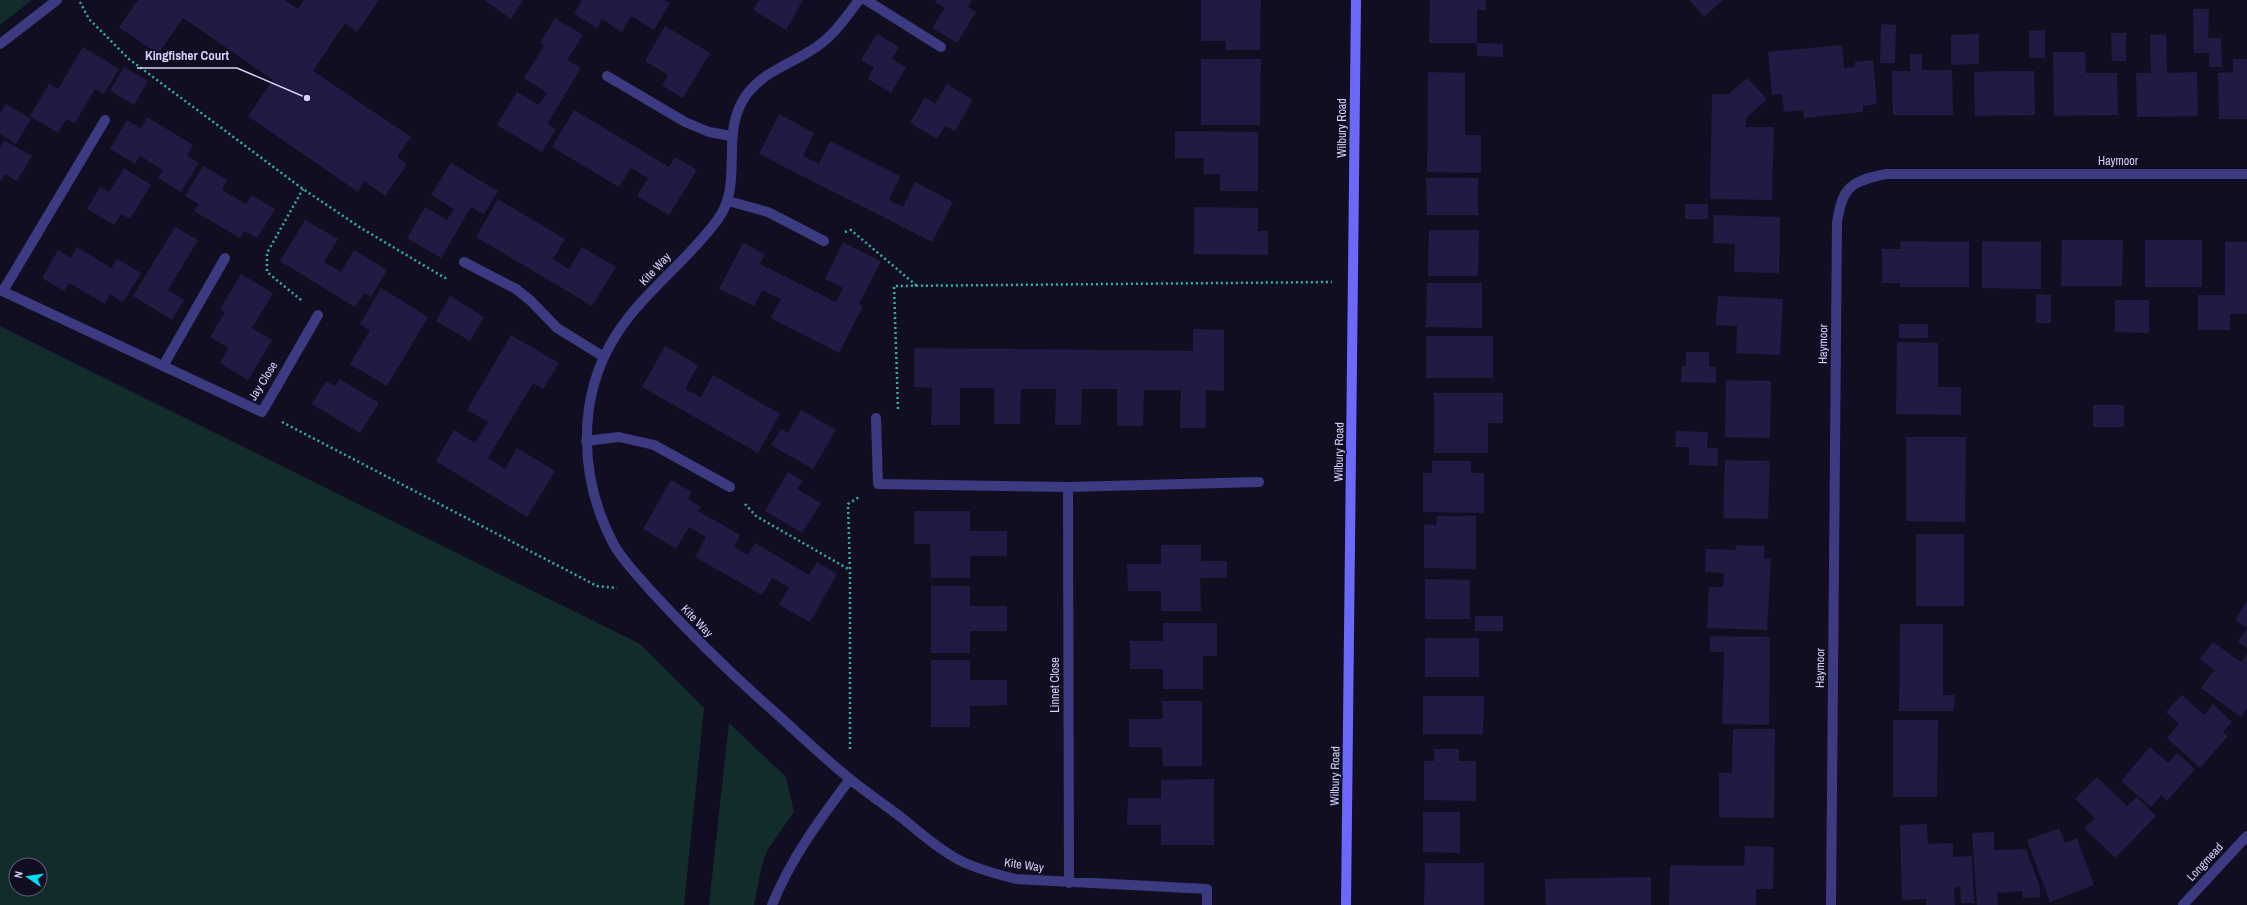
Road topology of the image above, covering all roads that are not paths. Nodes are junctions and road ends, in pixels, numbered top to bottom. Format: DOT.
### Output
graph roads {
  1 [pos="58,0"];
  2 [pos="859,0"];
  3 [pos="866,0"];
  4 [pos="1356,0"];
  5 [pos="0,44"];
  6 [pos="941,47"];
  7 [pos="607,76"];
  8 [pos="105,120"];
  9 [pos="731,136"];
  10 [pos="2247,174"];
  11 [pos="728,202"];
  12 [pos="824,241"];
  13 [pos="225,258"];
  14 [pos="464,262"];
  15 [pos="1,291"];
  16 [pos="318,315"];
  17 [pos="604,356"];
  18 [pos="163,366"];
  19 [pos="876,418"];
  20 [pos="586,441"];
  21 [pos="1259,482"];
  22 [pos="730,487"];
  23 [pos="1068,487"];
  24 [pos="850,779"];
  25 [pos="2247,836"];
  26 [pos="1069,883"];
  27 [pos="772,905"];
  28 [pos="1207,905"];
  29 [pos="1346,905"];
  30 [pos="1831,905"];
  31 [pos="2183,905"];
  1 -- 5 [label="street"];
  2 -- 9 [label="street, Kite Way"];
  3 -- 6 [label="street"];
  4 -- 29 [label="street, Wilbury Road"];
  7 -- 9 [label="street"];
  8 -- 15 [label="street, Jay Close"];
  9 -- 11 [label="street, Kite Way"];
  10 -- 30 [label="street, Haymoor"];
  11 -- 12 [label="street"];
  11 -- 17 [label="street, Kite Way"];
  13 -- 18 [label="street"];
  14 -- 17 [label="street"];
  15 -- 18 [label="street, Jay Close"];
  16 -- 18 [label="street, Jay Close"];
  17 -- 20 [label="street, Kite Way"];
  19 -- 23 [label="street"];
  20 -- 22 [label="street"];
  20 -- 24 [label="street, Kite Way"];
  21 -- 23 [label="street"];
  23 -- 26 [label="street, Linnet Close"];
  24 -- 26 [label="street, Kite Way"];
  24 -- 27 [label="street"];
  25 -- 31 [label="street, Longmead"];
  26 -- 28 [label="street, Kite Way"];
}
